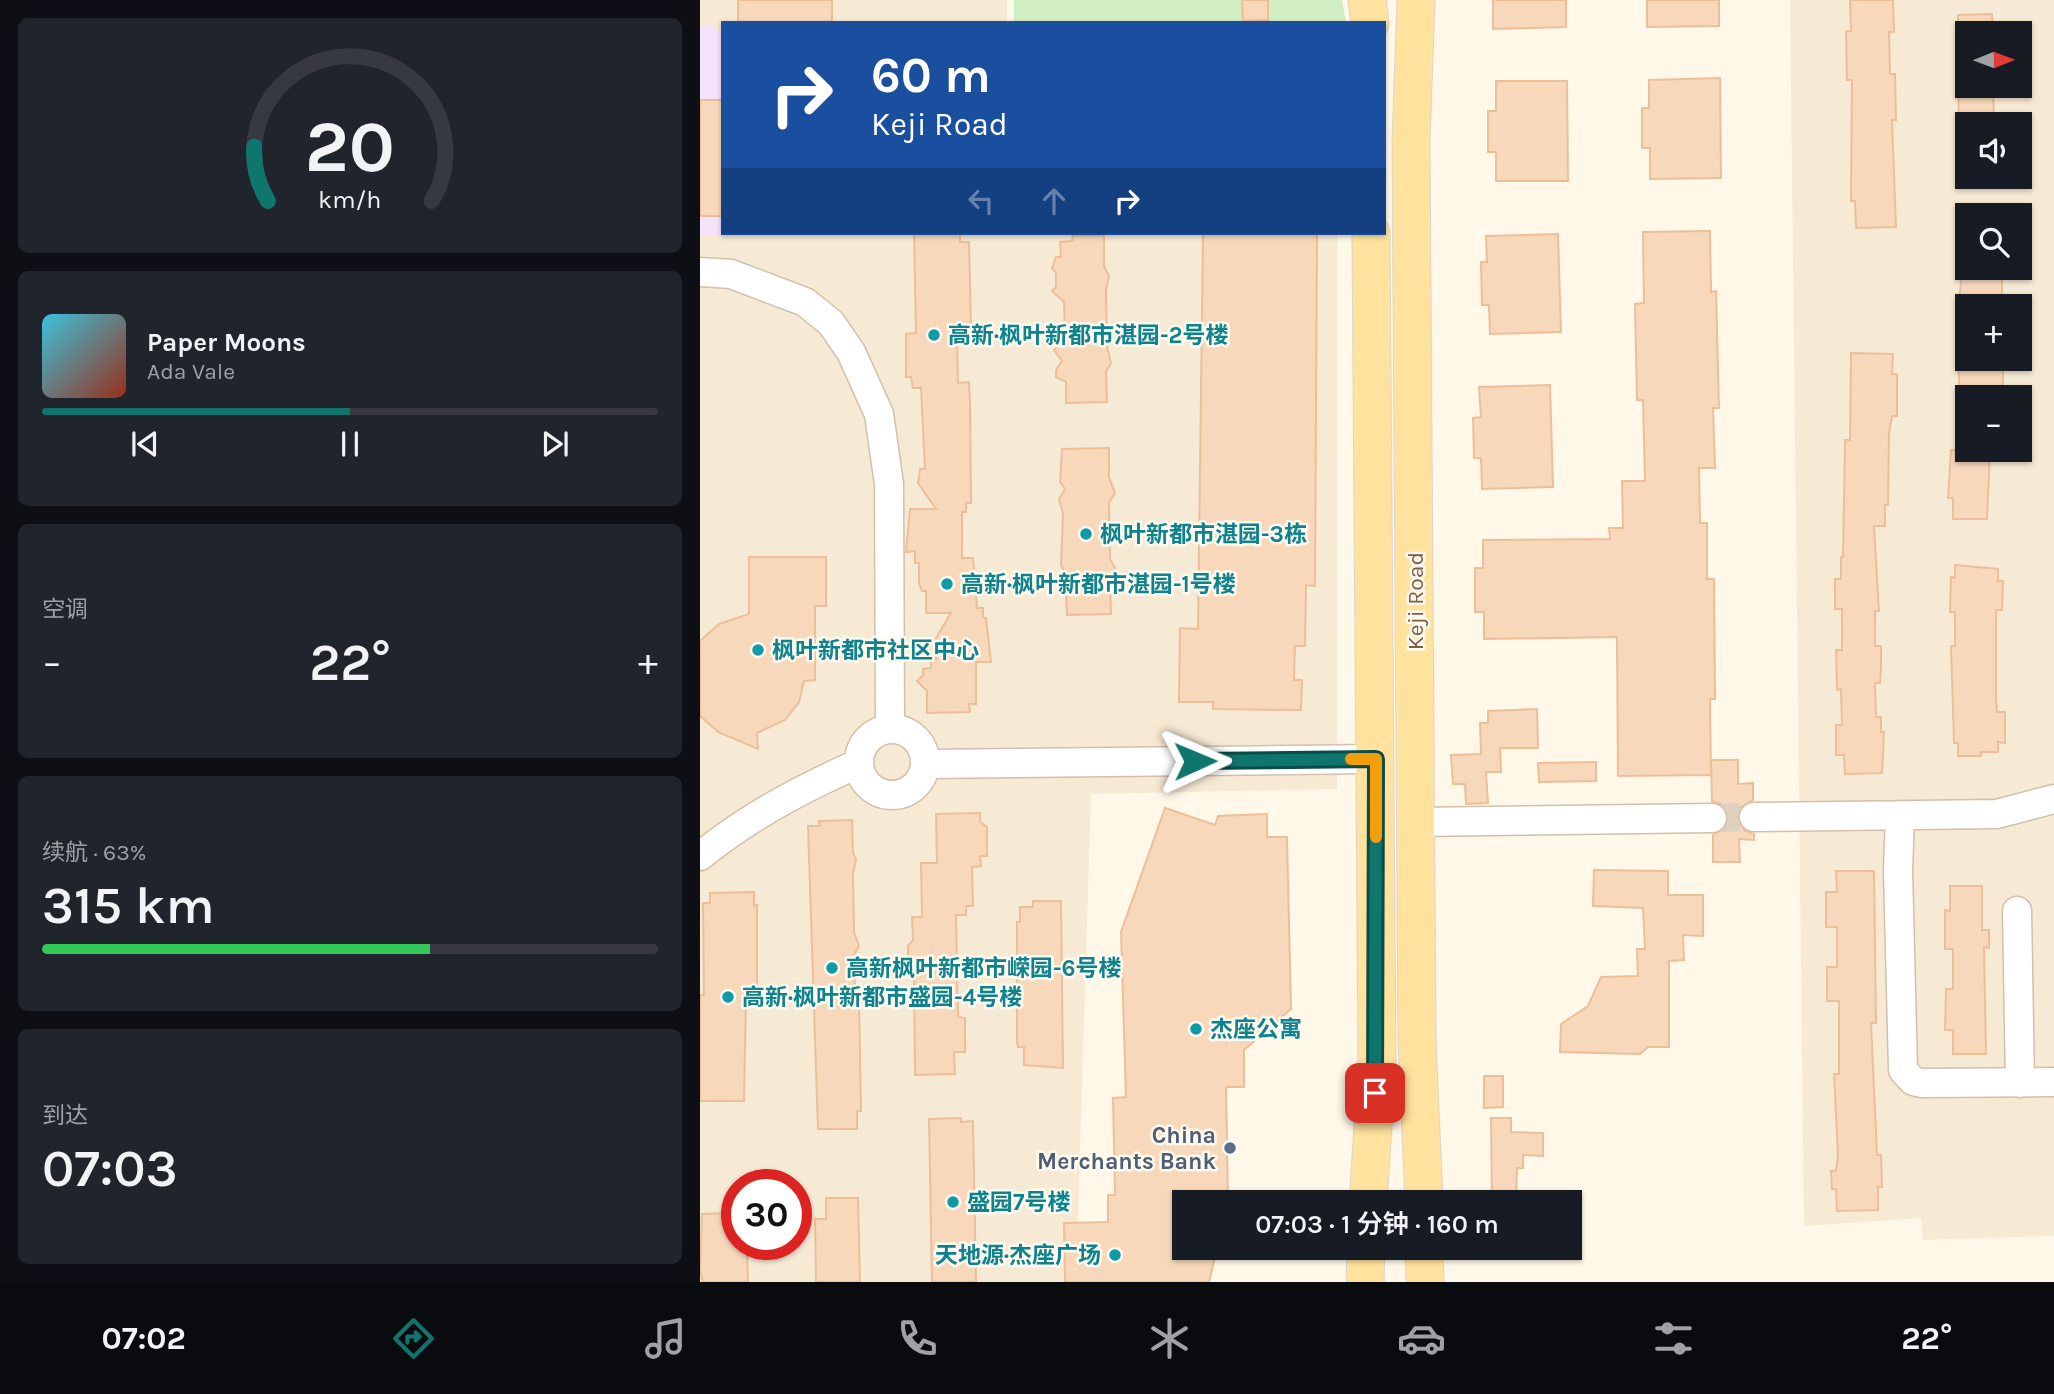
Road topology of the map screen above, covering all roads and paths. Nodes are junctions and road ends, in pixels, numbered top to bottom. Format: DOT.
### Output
graph roads {
  1 [pos="1367,0"];
  2 [pos="1416,0"];
  3 [pos="1370,21"];
  4 [pos="1371,235"];
  5 [pos="700,272"];
  6 [pos="890,729"];
  7 [pos="1376,759"];
  8 [pos="859,763"];
  9 [pos="925,764"];
  10 [pos="2054,799"];
  11 [pos="1900,815"];
  12 [pos="1754,817"];
  13 [pos="1712,818"];
  14 [pos="1418,822"];
  15 [pos="700,856"];
  16 [pos="2017,911"];
  17 [pos="2020,1083"];
  18 [pos="2054,1083"];
  19 [pos="1369,1190"];
  20 [pos="1423,1190"];
  21 [pos="1366,1260"];
  22 [pos="1424,1260"];
  23 [pos="1365,1282"];
  24 [pos="1425,1282"];
  1 -- 3 [label="main road"];
  2 -- 14 [label="main road, Keji Road"];
  4 -- 7 [label="main road, Keji Road"];
  5 -- 6 [label="street"];
  6 -- 8 [label="street"];
  6 -- 9 [label="street"];
  7 -- 9 [label="street"];
  7 -- 19 [label="main road, Keji Road"];
  8 -- 9 [label="street"];
  8 -- 15 [label="street"];
  10 -- 11 [label="street"];
  11 -- 12 [label="street"];
  11 -- 17 [label="street"];
  13 -- 14 [label="street"];
  14 -- 20 [label="main road, Keji Road"];
  16 -- 17 [label="street"];
  17 -- 18 [label="street"];
  21 -- 23 [label="main road"];
  22 -- 24 [label="main road"];
}
